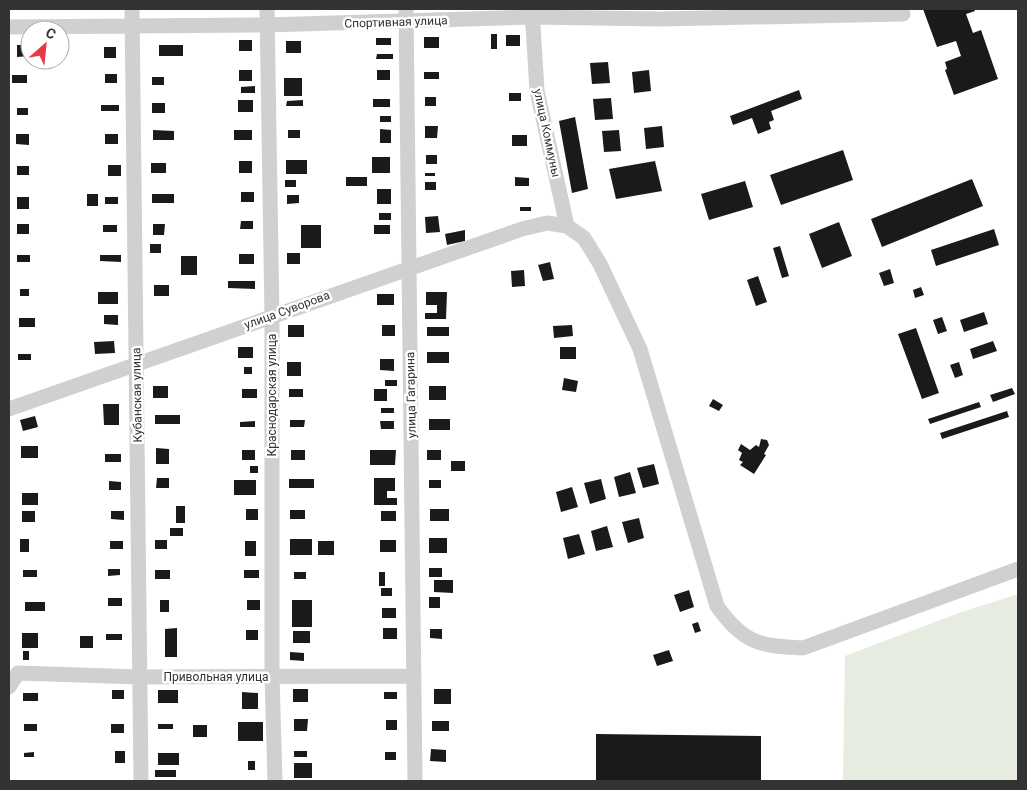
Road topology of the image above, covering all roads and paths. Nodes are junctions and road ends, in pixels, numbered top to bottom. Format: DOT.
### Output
graph roads {
  1 [pos="132,9"];
  2 [pos="266,9"];
  3 [pos="532,13"];
  4 [pos="661,14"];
  5 [pos="903,14"];
  6 [pos="406,16"];
  7 [pos="132,25"];
  8 [pos="266,25"];
  9 [pos="9,26"];
  10 [pos="567,226"];
  11 [pos="410,266"];
  12 [pos="272,316"];
  13 [pos="136,363"];
  14 [pos="9,409"];
  15 [pos="1018,569"];
  16 [pos="272,676"];
  17 [pos="414,676"];
  18 [pos="140,677"];
  19 [pos="9,687"];
  20 [pos="141,781"];
  21 [pos="275,781"];
  22 [pos="415,781"];
  1 -- 7 [label="street, Кубанская улица"];
  2 -- 8 [label="street, Краснодарская улица"];
  3 -- 4 [label="street, Спортивная улица"];
  3 -- 6 [label="street, Спортивная улица"];
  3 -- 10 [label="street, улица Коммуны"];
  4 -- 5 [label="street, Спортивная улица"];
  6 -- 8 [label="street, Спортивная улица"];
  6 -- 11 [label="street, улица Гагарина"];
  7 -- 8 [label="street, Спортивная улица"];
  7 -- 9 [label="street, Спортивная улица"];
  7 -- 13 [label="street, Кубанская улица"];
  8 -- 12 [label="street, Краснодарская улица"];
  10 -- 11 [label="street, улица Суворова"];
  10 -- 15 [label="street"];
  11 -- 12 [label="street, улица Суворова"];
  11 -- 17 [label="street, улица Гагарина"];
  12 -- 13 [label="street, улица Суворова"];
  12 -- 16 [label="street, Краснодарская улица"];
  13 -- 14 [label="street, улица Суворова"];
  13 -- 18 [label="street, Кубанская улица"];
  16 -- 17 [label="street, Привольная улица"];
  16 -- 18 [label="street, Привольная улица"];
  16 -- 21 [label="street, Краснодарская улица"];
  17 -- 22 [label="street, улица Гагарина"];
  18 -- 19 [label="street, Привольная улица"];
  18 -- 20 [label="street, Кубанская улица"];
}
